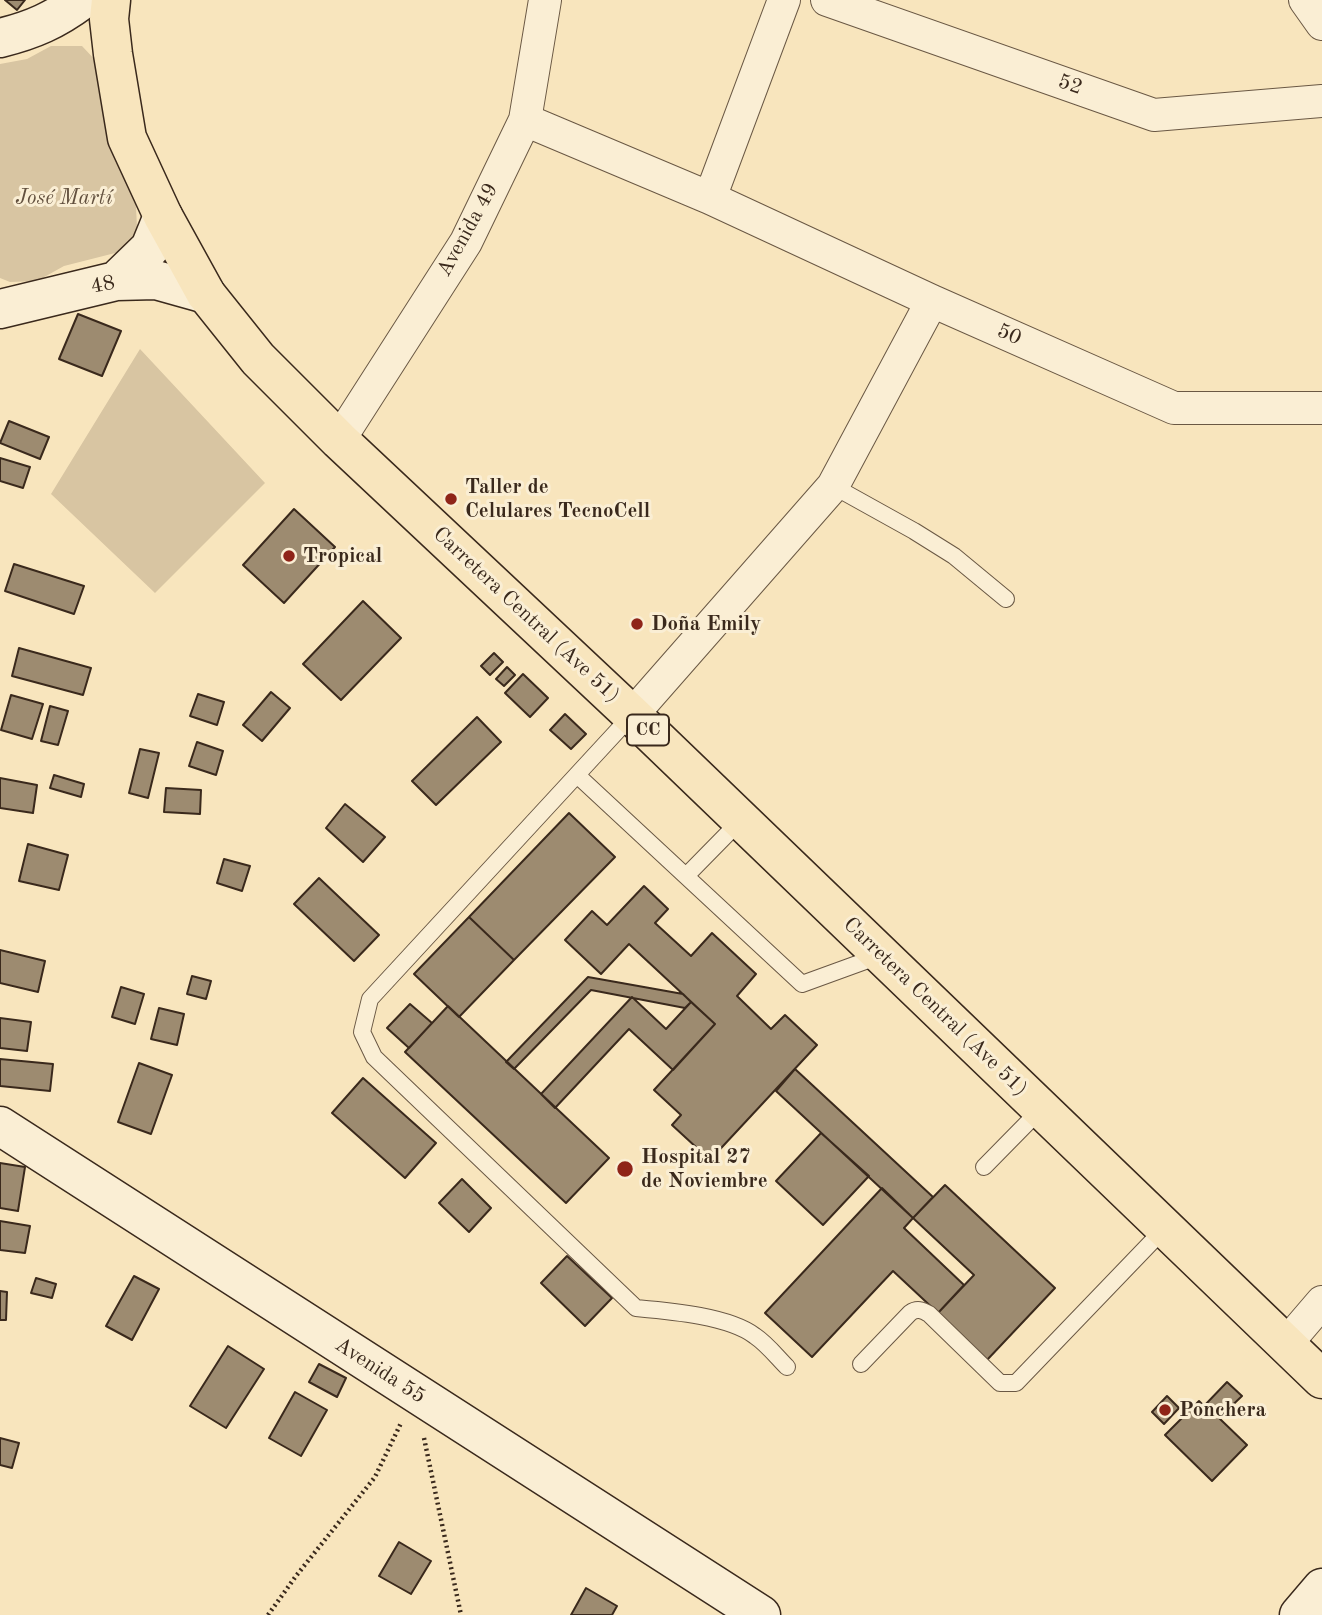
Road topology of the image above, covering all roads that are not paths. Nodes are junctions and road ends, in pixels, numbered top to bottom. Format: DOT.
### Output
graph roads {
  1 [pos="111,0"];
  2 [pos="545,0"];
  3 [pos="784,0"];
  4 [pos="827,0"];
  5 [pos="1305,0"];
  6 [pos="70,9"];
  7 [pos="1322,24"];
  8 [pos="0,38"];
  9 [pos="113,54"];
  10 [pos="1322,101"];
  11 [pos="525,120"];
  12 [pos="710,198"];
  13 [pos="163,216"];
  14 [pos="116,281"];
  15 [pos="206,294"];
  16 [pos="932,301"];
  17 [pos="0,309"];
  18 [pos="1322,408"];
  19 [pos="340,440"];
  20 [pos="833,485"];
  21 [pos="1006,599"];
  22 [pos="632,715"];
  23 [pos="577,775"];
  24 [pos="741,820"];
  25 [pos="685,876"];
  26 [pos="881,955"];
  27 [pos="1041,1109"];
  28 [pos="0,1126"];
  29 [pos="985,1167"];
  30 [pos="1165,1228"];
  31 [pos="1322,1302"];
  32 [pos="1286,1344"];
  33 [pos="861,1364"];
  34 [pos="787,1367"];
  35 [pos="1322,1380"];
  36 [pos="1322,1588"];
  37 [pos="761,1615"];
  38 [pos="1299,1615"];
  1 -- 9 [label="main road, Carretera Central (Ave 51) / CC"];
  2 -- 11 [label="street, Avenida 49"];
  3 -- 12 [label="street"];
  4 -- 10 [label="street, 52"];
  5 -- 7 [label="street"];
  6 -- 8 [label="street"];
  6 -- 9 [label="street"];
  9 -- 13 [label="main road, Carretera Central (Ave 51) / CC"];
  11 -- 12 [label="street, 50"];
  11 -- 19 [label="street, Avenida 49"];
  12 -- 16 [label="street, 50"];
  13 -- 14 [label="street"];
  13 -- 15 [label="main road, Carretera Central (Ave 51) / CC"];
  14 -- 15 [label="street, 48"];
  14 -- 17 [label="street, 48"];
  15 -- 19 [label="main road, Carretera Central (Ave 51) / CC"];
  16 -- 18 [label="street, 50"];
  16 -- 20 [label="street"];
  19 -- 22 [label="main road, Carretera Central (Ave 51) / CC"];
  20 -- 21 [label="lane"];
  20 -- 22 [label="street"];
  22 -- 23 [label="lane"];
  22 -- 24 [label="main road, Carretera Central (Ave 51) / CC"];
  23 -- 25 [label="lane"];
  23 -- 34 [label="lane"];
  24 -- 25 [label="lane"];
  24 -- 26 [label="main road, Carretera Central (Ave 51) / CC"];
  25 -- 26 [label="lane"];
  26 -- 27 [label="main road, Carretera Central (Ave 51) / CC"];
  27 -- 29 [label="lane"];
  27 -- 30 [label="main road, Carretera Central (Ave 51) / CC"];
  28 -- 37 [label="street, Avenida 55"];
  30 -- 32 [label="main road, Carretera Central (Ave 51) / CC"];
  30 -- 33 [label="lane"];
  31 -- 32 [label="street"];
  32 -- 35 [label="main road, Carretera Central (Ave 51) / CC"];
  36 -- 38 [label="street"];
}
